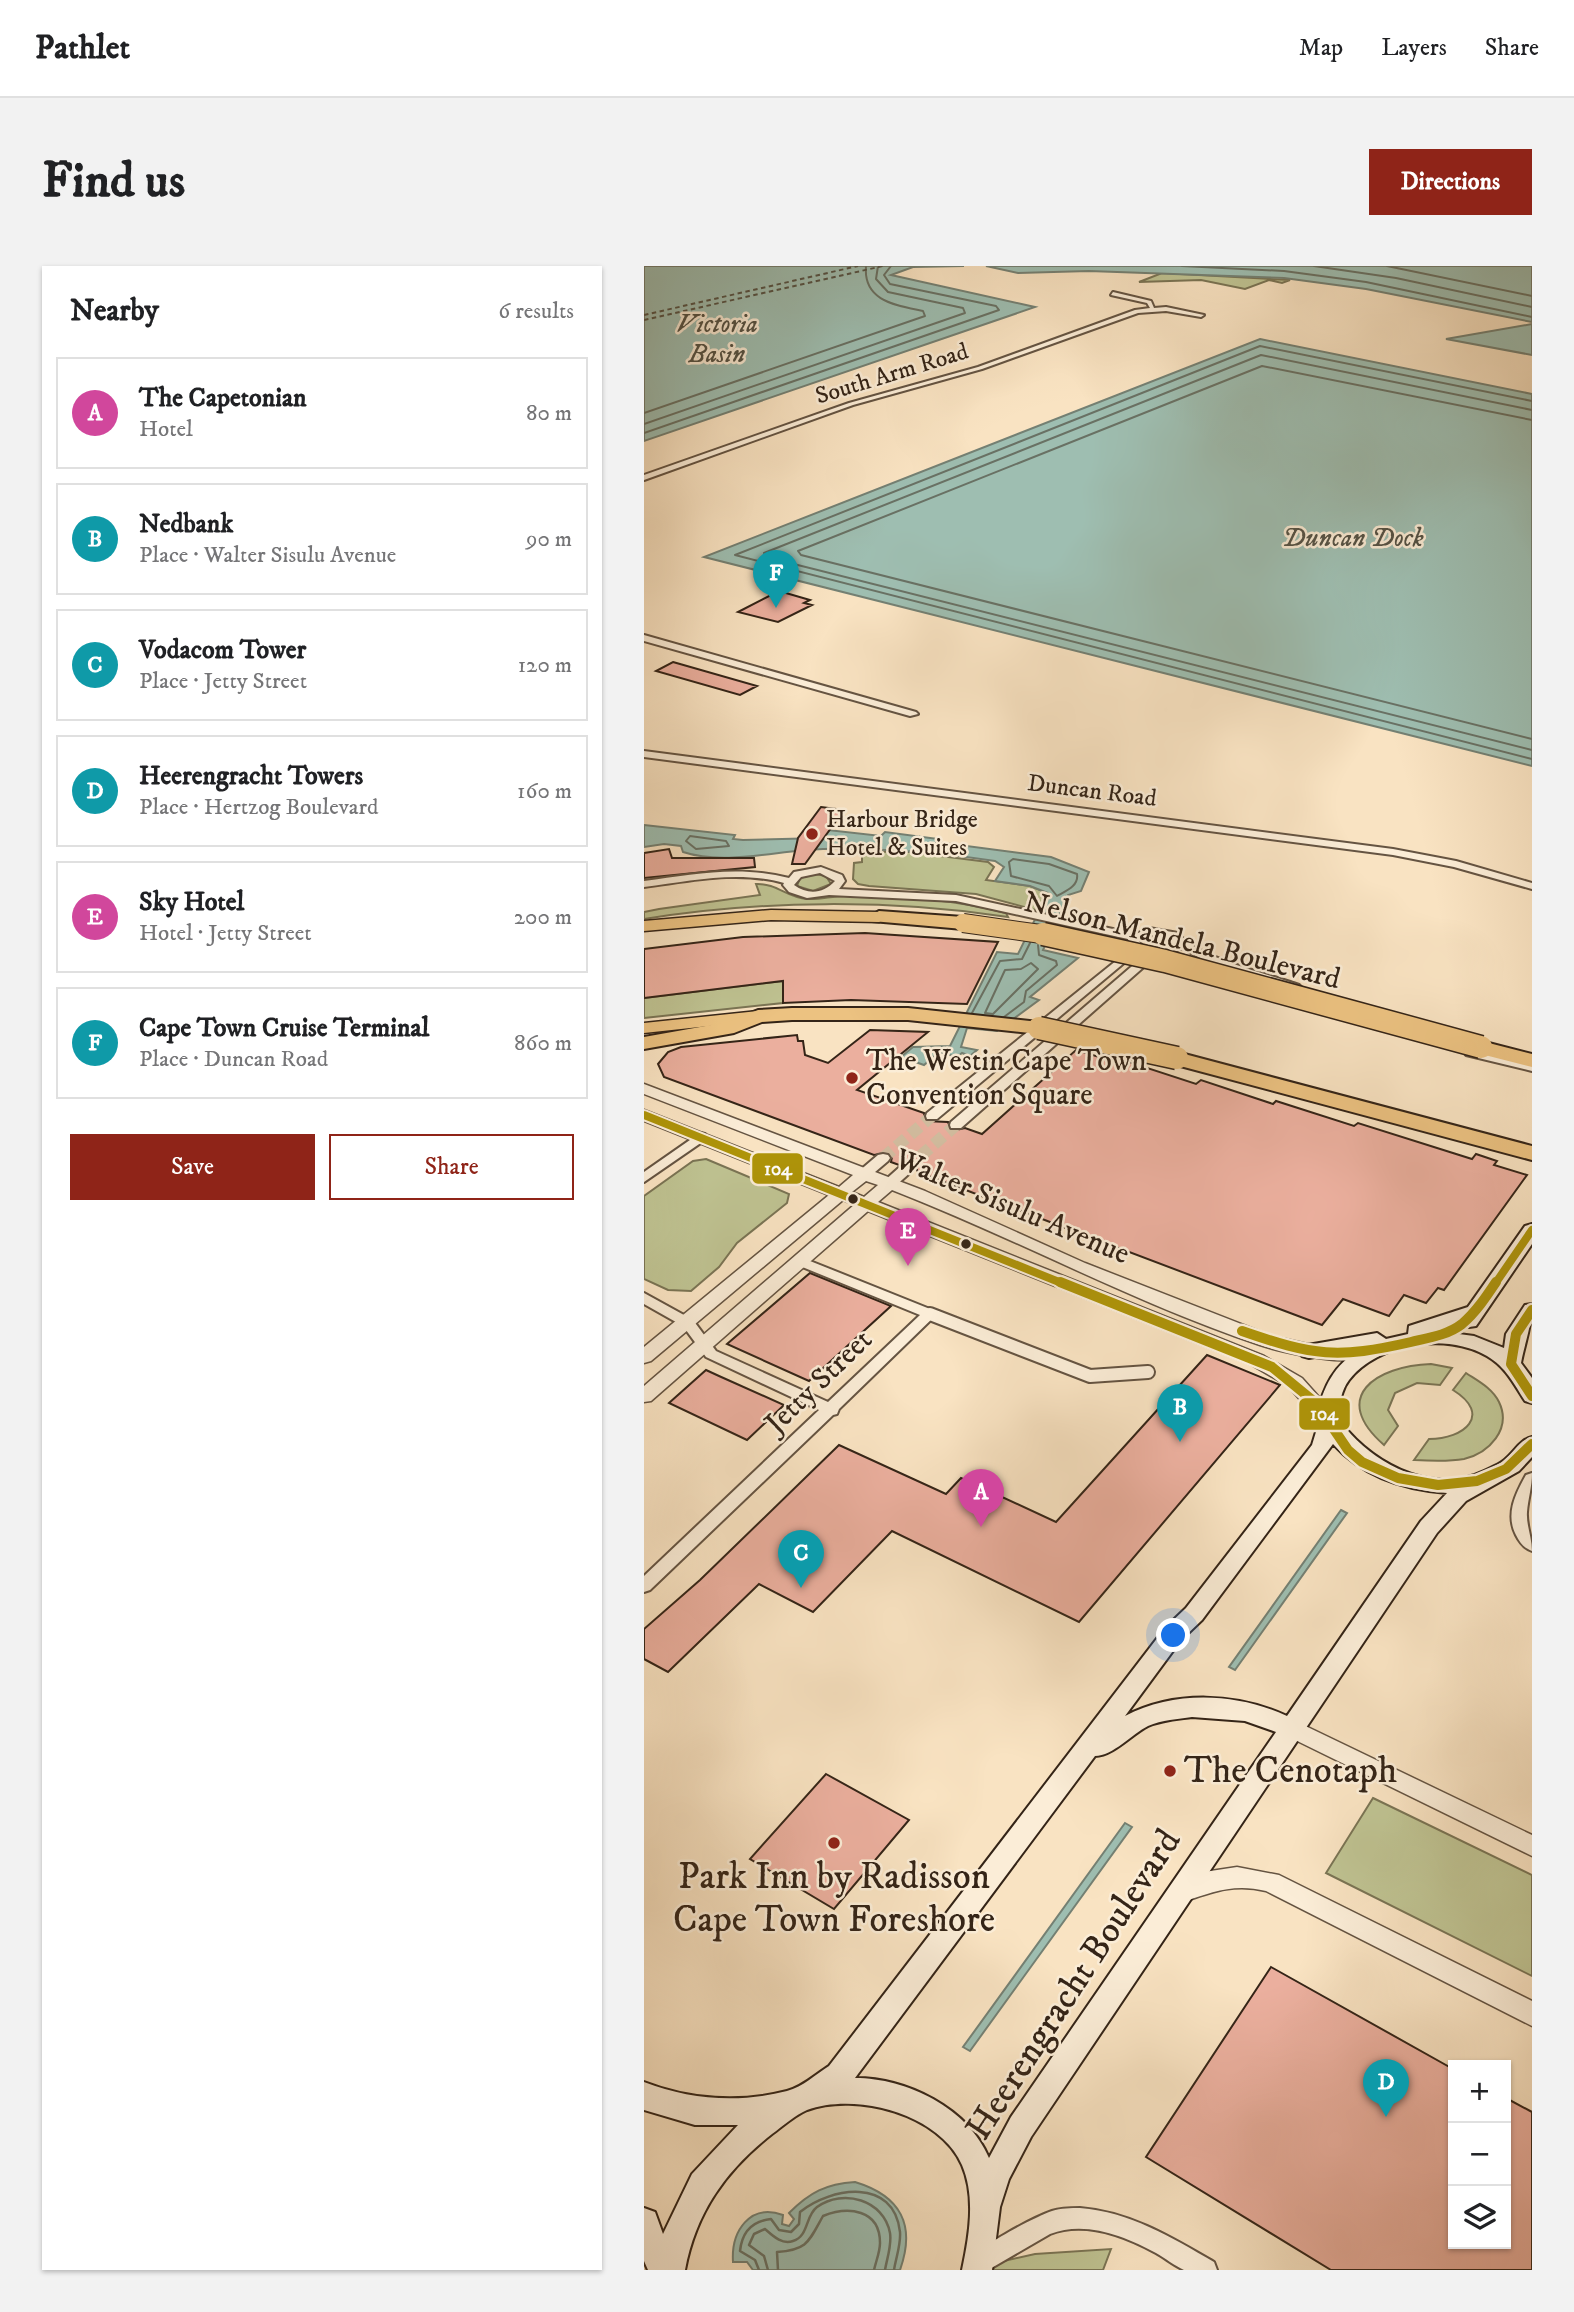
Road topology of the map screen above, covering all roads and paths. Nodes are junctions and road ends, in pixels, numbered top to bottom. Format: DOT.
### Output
graph roads {
  1 [pos="1113,295"];
  2 [pos="1152,308"];
  3 [pos="1201,315"];
  4 [pos="644,478"];
  5 [pos="644,638"];
  6 [pos="913,714"];
  7 [pos="644,754"];
  8 [pos="782,867"];
  9 [pos="805,872"];
  10 [pos="739,874"];
  11 [pos="789,880"];
  12 [pos="840,881"];
  13 [pos="644,884"];
  14 [pos="1532,886"];
  15 [pos="829,892"];
  16 [pos="885,894"];
  17 [pos="879,917"];
  18 [pos="644,926"];
  19 [pos="1179,942"];
  20 [pos="1135,943"];
  21 [pos="1167,952"];
  22 [pos="1206,957"];
  23 [pos="763,1016"];
  24 [pos="644,1028"];
  25 [pos="644,1043"];
  26 [pos="1532,1061"];
  27 [pos="1532,1068"];
  28 [pos="644,1089"];
  29 [pos="644,1115"];
  30 [pos="932,1116"];
  31 [pos="956,1125"];
  32 [pos="700,1137"];
  33 [pos="1532,1153"];
  34 [pos="883,1158"];
  35 [pos="907,1168"];
  36 [pos="863,1175"];
  37 [pos="644,1178"];
  38 [pos="888,1185"];
  39 [pos="841,1194"];
  40 [pos="866,1204"];
  41 [pos="1532,1230"];
  42 [pos="800,1261"];
  43 [pos="644,1298"];
  44 [pos="1532,1310"];
  45 [pos="1475,1312"];
  46 [pos="930,1314"];
  47 [pos="688,1323"];
  48 [pos="1423,1338"];
  49 [pos="702,1345"];
  50 [pos="1308,1352"];
  51 [pos="1364,1353"];
  52 [pos="644,1357"];
  53 [pos="1511,1364"];
  54 [pos="1148,1372"];
  55 [pos="1529,1388"];
  56 [pos="644,1396"];
  57 [pos="832,1410"];
  58 [pos="1328,1419"];
  59 [pos="1532,1444"];
  60 [pos="1488,1479"];
  61 [pos="1532,1479"];
  62 [pos="1532,1545"];
  63 [pos="644,1586"];
  64 [pos="1293,1729"];
  65 [pos="1072,1771"];
  66 [pos="1532,1846"];
  67 [pos="1180,1894"];
  68 [pos="1532,2014"];
  69 [pos="644,2096"];
  70 [pos="800,2100"];
  71 [pos="985,2206"];
  72 [pos="644,2223"];
  73 [pos="978,2266"];
  74 [pos="663,2270"];
  75 [pos="670,2270"];
  76 [pos="1206,2270"];
  1 -- 2 [label="street, South Arm Road"];
  2 -- 3 [label="street, South Arm Road"];
  2 -- 4 [label="street, South Arm Road"];
  5 -- 6 [label="street"];
  7 -- 14 [label="street, Duncan Road"];
  8 -- 9 [label="street"];
  8 -- 10 [label="street"];
  8 -- 11 [label="street"];
  9 -- 11 [label="street"];
  9 -- 12 [label="street"];
  10 -- 11 [label="street"];
  10 -- 13 [label="street"];
  11 -- 15 [label="street"];
  12 -- 15 [label="street"];
  12 -- 16 [label="street"];
  15 -- 16 [label="street"];
  16 -- 20 [label="street"];
  17 -- 18 [label="main road, Nelson Mandela Boulevard"];
  17 -- 26 [label="highway, Nelson Mandela Boulevard, bridge"];
  19 -- 20 [label="street"];
  19 -- 21 [label="street"];
  19 -- 22 [label="street"];
  20 -- 21 [label="street"];
  20 -- 30 [label="street"];
  21 -- 22 [label="street"];
  21 -- 31 [label="street"];
  22 -- 27 [label="street"];
  23 -- 24 [label="main road"];
  23 -- 25 [label="highway"];
  23 -- 33 [label="highway, bridge"];
  28 -- 36 [label="street, Walter Sisulu Avenue"];
  29 -- 32 [label="street, Walter Sisulu Avenue"];
  32 -- 37 [label="street"];
  32 -- 39 [label="street, Walter Sisulu Avenue"];
  34 -- 36 [label="street"];
  35 -- 38 [label="street"];
  36 -- 38 [label="street, Walter Sisulu Avenue"];
  36 -- 39 [label="street"];
  38 -- 40 [label="street"];
  38 -- 50 [label="street, Walter Sisulu Avenue"];
  39 -- 40 [label="street, Walter Sisulu Avenue"];
  39 -- 47 [label="street"];
  40 -- 42 [label="street"];
  40 -- 58 [label="street, Walter Sisulu Avenue"];
  41 -- 45 [label="main road"];
  42 -- 46 [label="street, Jetty Street"];
  42 -- 49 [label="street"];
  43 -- 47 [label="street"];
  44 -- 53 [label="main road"];
  45 -- 48 [label="main road"];
  45 -- 50 [label="main road"];
  46 -- 54 [label="street"];
  46 -- 57 [label="street, Jetty Street"];
  47 -- 49 [label="street"];
  47 -- 52 [label="street"];
  48 -- 51 [label="main road"];
  48 -- 53 [label="main road"];
  49 -- 56 [label="street"];
  49 -- 57 [label="street"];
  50 -- 51 [label="street, Walter Sisulu Avenue"];
  51 -- 58 [label="main road"];
  53 -- 55 [label="main road"];
  57 -- 63 [label="street, Jetty Street"];
  58 -- 60 [label="main road"];
  58 -- 65 [label="main road"];
  59 -- 60 [label="main road, Heerengracht Boulevard"];
  60 -- 64 [label="main road, Heerengracht Boulevard"];
  61 -- 62 [label="street"];
  64 -- 65 [label="main road"];
  64 -- 66 [label="street"];
  64 -- 67 [label="main road, Heerengracht Boulevard"];
  65 -- 70 [label="main road"];
  67 -- 68 [label="street"];
  67 -- 71 [label="main road, Heerengracht Boulevard"];
  69 -- 70 [label="main road"];
  70 -- 71 [label="main road"];
  70 -- 75 [label="main road"];
  71 -- 73 [label="main road"];
  72 -- 74 [label="main road"];
  73 -- 76 [label="street"];
}
